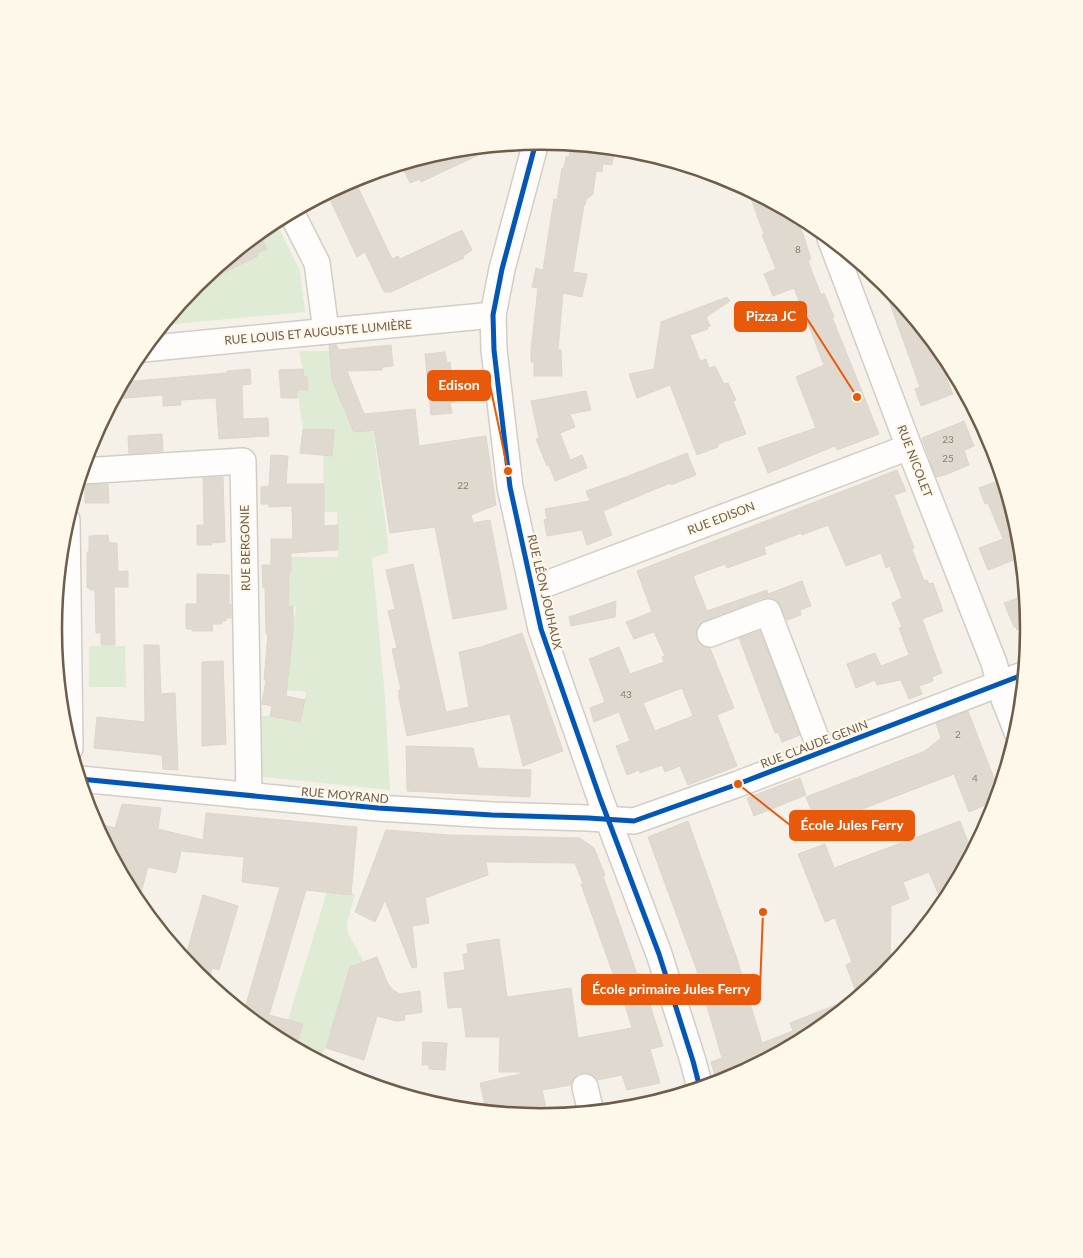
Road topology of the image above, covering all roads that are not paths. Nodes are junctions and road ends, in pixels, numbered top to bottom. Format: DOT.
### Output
graph roads {
  1 [pos="534,150"];
  2 [pos="294,219"];
  3 [pos="835,250"];
  4 [pos="493,315"];
  5 [pos="326,331"];
  6 [pos="153,348"];
  7 [pos="909,447"];
  8 [pos="89,472"];
  9 [pos="68,563"];
  10 [pos="533,589"];
  11 [pos="710,634"];
  12 [pos="1017,677"];
  13 [pos="1000,684"];
  14 [pos="69,707"];
  15 [pos="1012,717"];
  16 [pos="821,751"];
  17 [pos="87,780"];
  18 [pos="250,796"];
  19 [pos="609,820"];
  20 [pos="698,1082"];
  21 [pos="584,1087"];
  22 [pos="589,1105"];
  1 -- 4 [label="street, RUE LÉON JOUHAUX"];
  2 -- 5 [label="street"];
  3 -- 7 [label="street, RUE NICOLET"];
  4 -- 5 [label="street, RUE LOUIS ET AUGUSTE LUMIÈRE"];
  4 -- 10 [label="street, RUE LÉON JOUHAUX"];
  5 -- 6 [label="street, RUE LOUIS ET AUGUSTE LUMIÈRE"];
  7 -- 10 [label="street, RUE EDISON"];
  7 -- 13 [label="street, RUE NICOLET"];
  8 -- 18 [label="street, RUE BERGONIE"];
  9 -- 14 [label="street"];
  10 -- 19 [label="street, RUE LÉON JOUHAUX"];
  11 -- 16 [label="street"];
  12 -- 13 [label="street, RUE CLAUDE GENIN"];
  13 -- 15 [label="street, RUE NICOLET"];
  13 -- 16 [label="street, RUE CLAUDE GENIN"];
  16 -- 19 [label="street, RUE CLAUDE GENIN"];
  17 -- 18 [label="street, RUE MOYRAND"];
  18 -- 19 [label="street, RUE MOYRAND"];
  19 -- 20 [label="street, RUE LÉON JOUHAUX"];
  21 -- 22 [label="street"];
}
